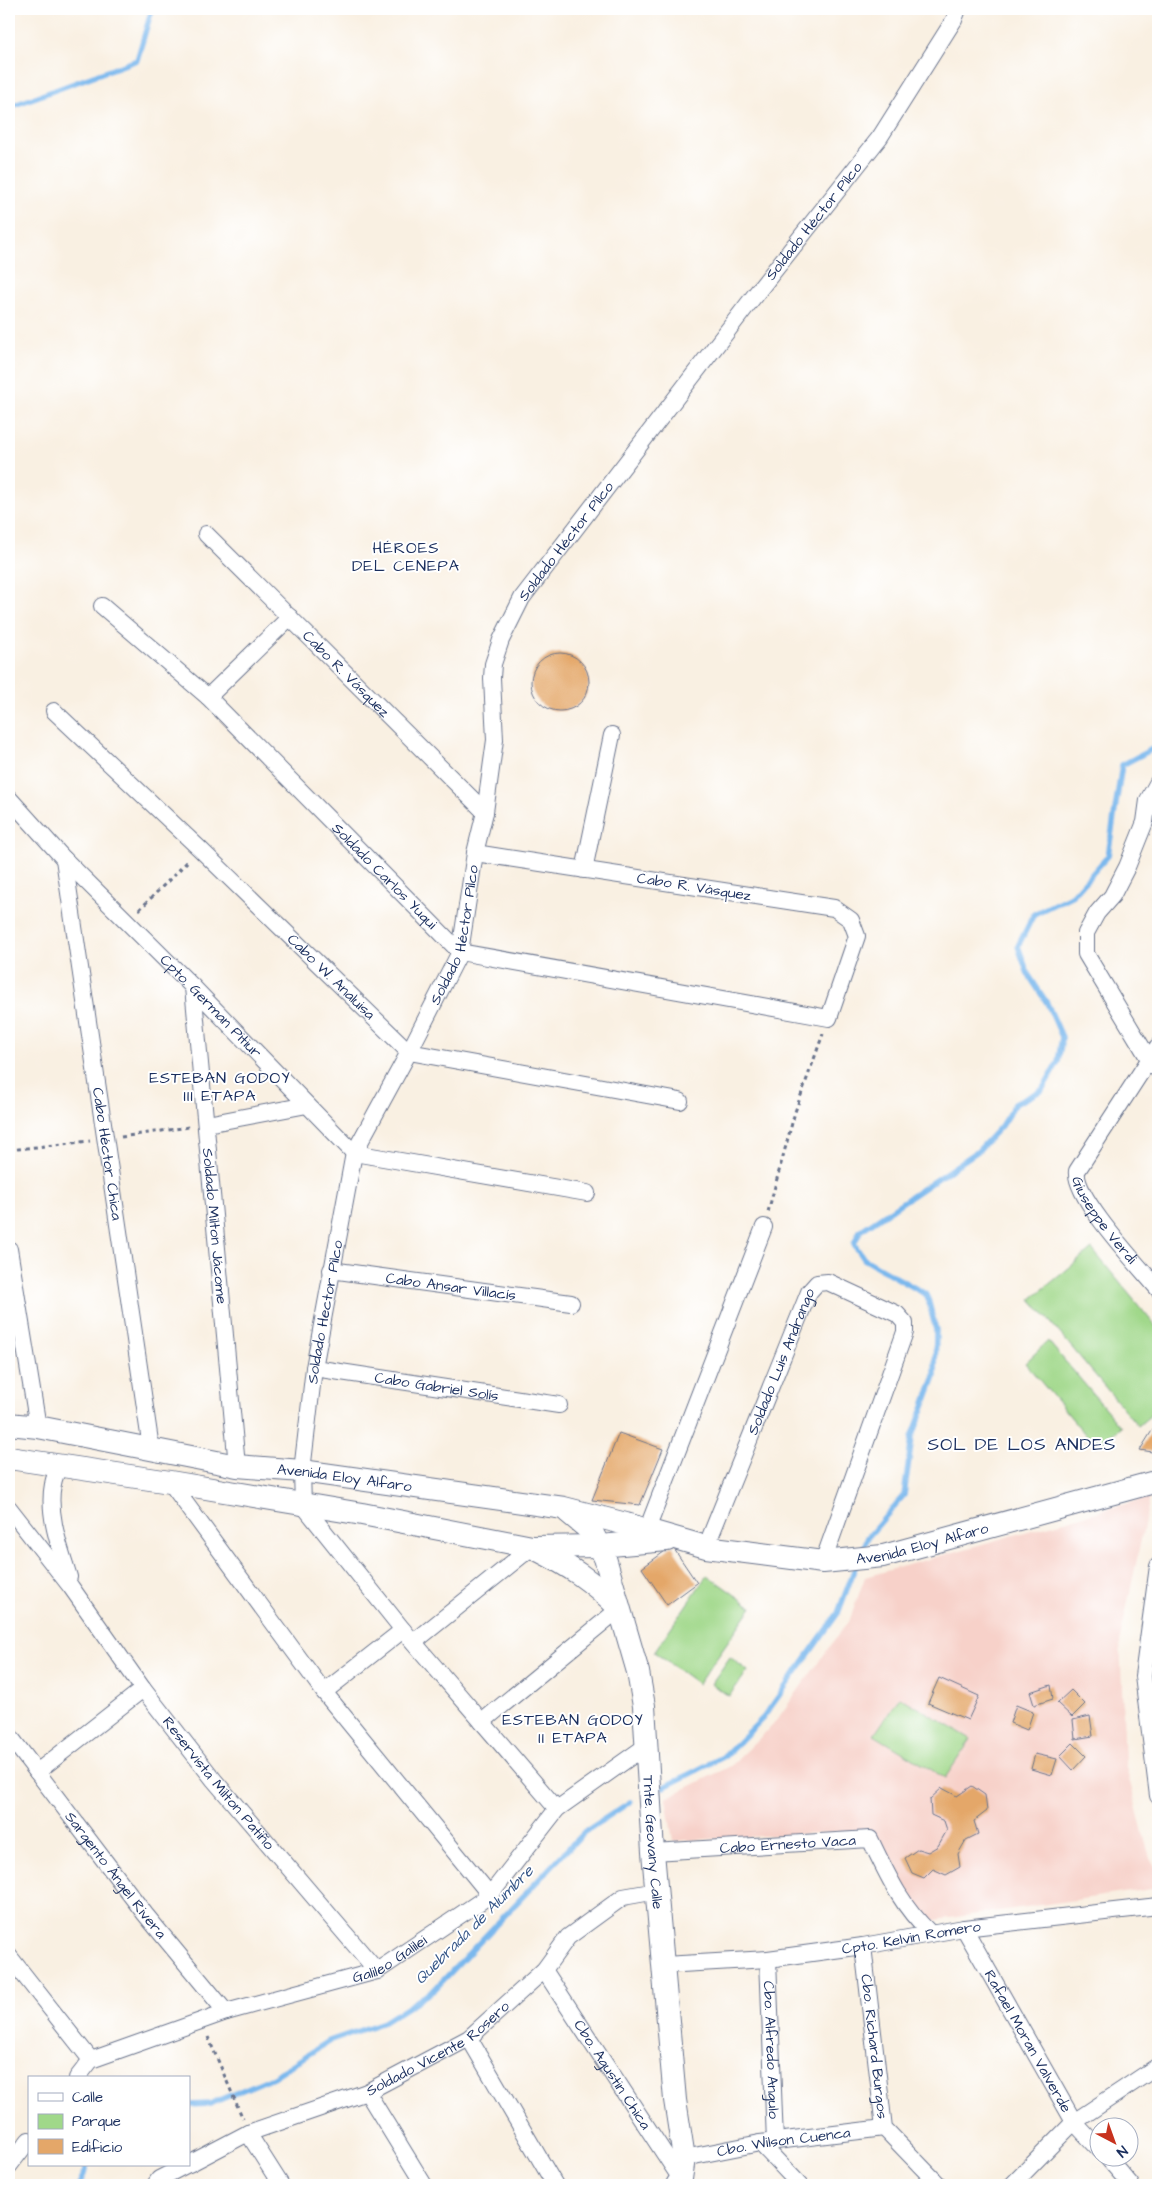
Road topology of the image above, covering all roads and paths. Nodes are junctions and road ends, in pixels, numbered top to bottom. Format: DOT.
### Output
graph roads {
  1 [pos="958,9"];
  2 [pos="206,534"];
  3 [pos="102,606"];
  4 [pos="290,617"];
  5 [pos="208,697"];
  6 [pos="54,711"];
  7 [pos="612,735"];
  8 [pos="1158,782"];
  9 [pos="9,798"];
  10 [pos="485,812"];
  11 [pos="200,849"];
  12 [pos="475,853"];
  13 [pos="64,859"];
  14 [pos="584,870"];
  15 [pos="126,923"];
  16 [pos="460,952"];
  17 [pos="194,987"];
  18 [pos="828,1018"];
  19 [pos="409,1052"];
  20 [pos="1155,1058"];
  21 [pos="680,1101"];
  22 [pos="307,1104"];
  23 [pos="206,1124"];
  24 [pos="354,1153"];
  25 [pos="587,1193"];
  26 [pos="764,1227"];
  27 [pos="9,1249"];
  28 [pos="331,1270"];
  29 [pos="1158,1290"];
  30 [pos="571,1303"];
  31 [pos="314,1368"];
  32 [pos="559,1405"];
  33 [pos="9,1424"];
  34 [pos="38,1427"];
  35 [pos="151,1448"];
  36 [pos="9,1458"];
  37 [pos="60,1465"];
  38 [pos="237,1466"];
  39 [pos="302,1471"];
  40 [pos="1158,1481"];
  41 [pos="170,1482"];
  42 [pos="302,1505"];
  43 [pos="9,1508"];
  44 [pos="564,1508"];
  45 [pos="644,1536"];
  46 [pos="600,1546"];
  47 [pos="532,1547"];
  48 [pos="706,1547"];
  49 [pos="832,1561"];
  50 [pos="1158,1566"];
  51 [pos="71,1587"];
  52 [pos="620,1609"];
  53 [pos="408,1636"];
  54 [pos="143,1689"];
  55 [pos="324,1692"];
  56 [pos="482,1722"];
  57 [pos="9,1735"];
  58 [pos="646,1746"];
  59 [pos="37,1772"];
  60 [pos="1158,1796"];
  61 [pos="557,1809"];
  62 [pos="653,1852"];
  63 [pos="657,1890"];
  64 [pos="490,1895"];
  65 [pos="1158,1906"];
  66 [pos="964,1928"];
  67 [pos="930,1934"];
  68 [pos="863,1946"];
  69 [pos="9,1956"];
  70 [pos="768,1959"];
  71 [pos="664,1965"];
  72 [pos="544,1970"];
  73 [pos="377,1971"];
  74 [pos="226,2012"];
  75 [pos="469,2038"];
  76 [pos="214,2048"];
  77 [pos="91,2060"];
  78 [pos="1158,2066"];
  79 [pos="79,2076"];
  80 [pos="366,2092"];
  81 [pos="239,2108"];
  82 [pos="1074,2122"];
  83 [pos="884,2128"];
  84 [pos="248,2133"];
  85 [pos="1090,2139"];
  86 [pos="28,2141"];
  87 [pos="768,2143"];
  88 [pos="190,2163"];
  89 [pos="9,2166"];
  90 [pos="185,2166"];
  91 [pos="1115,2166"];
  92 [pos="681,2174"];
  93 [pos="155,2185"];
  94 [pos="281,2185"];
  95 [pos="424,2185"];
  96 [pos="556,2185"];
  97 [pos="800,2185"];
  98 [pos="939,2185"];
  99 [pos="1012,2185"];
  100 [pos="1132,2185"];
  1 -- 10 [label="street, Soldado Héctor Pilco"];
  2 -- 4 [label="street, Cabo R. Vásquez"];
  3 -- 5 [label="street, Soldado Carlos Yuqui"];
  4 -- 5 [label="street"];
  4 -- 10 [label="street, Cabo R. Vásquez"];
  5 -- 16 [label="street, Soldado Carlos Yuqui"];
  6 -- 11 [label="street, Cabo W. Analuisa"];
  7 -- 14 [label="street"];
  8 -- 20 [label="street"];
  9 -- 13 [label="street, Cpto. German Pitiur"];
  10 -- 12 [label="street, Soldado Héctor Pilco"];
  11 -- 15 [label="path"];
  11 -- 19 [label="street, Cabo W. Analuisa"];
  12 -- 14 [label="street, Cabo R. Vásquez"];
  12 -- 16 [label="street, Soldado Héctor Pilco"];
  13 -- 15 [label="street, Cpto. German Pitiur"];
  13 -- 35 [label="street, Cabo Héctor Chica"];
  14 -- 18 [label="street, Cabo R. Vásquez"];
  15 -- 17 [label="street, Cpto. German Pitiur"];
  16 -- 18 [label="street"];
  16 -- 19 [label="street, Soldado Héctor Pilco"];
  17 -- 22 [label="street, Cpto. German Pitiur"];
  17 -- 23 [label="street, Soldado Milton Jácome"];
  18 -- 26 [label="path"];
  19 -- 21 [label="street"];
  19 -- 24 [label="street, Soldado Héctor Pilco"];
  20 -- 29 [label="street, Giuseppe Verdi"];
  22 -- 23 [label="street"];
  22 -- 24 [label="street, Cpto. German Pitiur"];
  23 -- 38 [label="street, Soldado Milton Jácome"];
  24 -- 25 [label="street"];
  24 -- 28 [label="street, Soldado Hector Pilco"];
  26 -- 45 [label="street"];
  27 -- 34 [label="street"];
  28 -- 30 [label="street, Cabo Ansar Villacís"];
  28 -- 31 [label="street, Soldado Hector Pilco"];
  31 -- 32 [label="street, Cabo Gabriel Solís"];
  31 -- 39 [label="street, Soldado Hector Pilco"];
  33 -- 34 [label="street, Avenida Eloy Alfaro"];
  34 -- 35 [label="street, Avenida Eloy Alfaro"];
  35 -- 38 [label="street, Avenida Eloy Alfaro"];
  36 -- 37 [label="street, Avenida Eloy Alfaro"];
  37 -- 41 [label="street, Avenida Eloy Alfaro"];
  37 -- 51 [label="street, Reservista Milton Patiño"];
  38 -- 39 [label="street, Avenida Eloy Alfaro"];
  39 -- 42 [label="street, Soldado Hector Pilco"];
  39 -- 44 [label="street, Avenida Eloy Alfaro"];
  40 -- 49 [label="street, Avenida Eloy Alfaro"];
  41 -- 42 [label="street, Avenida Eloy Alfaro"];
  41 -- 55 [label="street"];
  42 -- 47 [label="street, Avenida Eloy Alfaro"];
  42 -- 53 [label="street"];
  43 -- 51 [label="street, Reservista Milton Patiño"];
  44 -- 45 [label="street, Avenida Eloy Alfaro"];
  44 -- 46 [label="street"];
  45 -- 46 [label="street, Avenida Eloy Alfaro"];
  45 -- 48 [label="street, Avenida Eloy Alfaro"];
  46 -- 47 [label="street, Avenida Eloy Alfaro"];
  46 -- 52 [label="street"];
  47 -- 52 [label="street, Tnte. Geovany Calle"];
  47 -- 53 [label="street"];
  48 -- 49 [label="street, Avenida Eloy Alfaro"];
  48 -- 49 [label="street, Soldado Luis Andrango"];
  50 -- 60 [label="street"];
  51 -- 54 [label="street, Reservista Milton Patiño"];
  52 -- 56 [label="street"];
  52 -- 58 [label="street, Tnte. Geovany Calle"];
  53 -- 55 [label="street"];
  53 -- 56 [label="street"];
  54 -- 59 [label="street"];
  54 -- 73 [label="street, Reservista Milton Patiño"];
  55 -- 64 [label="street"];
  56 -- 61 [label="street"];
  57 -- 59 [label="street, Sargento Ángel Rivera"];
  58 -- 61 [label="street, Galileo Galilei"];
  58 -- 62 [label="street, Tnte. Geovany Calle"];
  59 -- 74 [label="street, Sargento Ángel Rivera"];
  61 -- 64 [label="street, Galileo Galilei"];
  62 -- 63 [label="street, Tnte. Geovany Calle"];
  62 -- 67 [label="street, Cabo Ernesto Vaca"];
  63 -- 71 [label="street, Tnte. Geovany Calle"];
  63 -- 72 [label="street, Soldado Vicente Rosero"];
  64 -- 73 [label="street, Galileo Galilei"];
  65 -- 66 [label="street, Cpto. Kelvin Romero"];
  66 -- 67 [label="street, Cpto. Kelvin Romero"];
  66 -- 82 [label="street, Rafael Moran Valverde"];
  67 -- 68 [label="street, Cpto. Kelvin Romero"];
  68 -- 70 [label="street, Cpto. Kelvin Romero"];
  68 -- 83 [label="street, Cbo. Richard Burgos"];
  69 -- 77 [label="street"];
  70 -- 71 [label="street, Cpto. Kelvin Romero"];
  70 -- 87 [label="street, Cbo. Alfredo Angulo"];
  71 -- 92 [label="street, Tnte. Geovany Calle"];
  72 -- 75 [label="street, Soldado Vicente Rosero"];
  72 -- 92 [label="street, Cbo. Agustin Chica"];
  73 -- 74 [label="street, Galileo Galilei"];
  74 -- 77 [label="street, Galileo Galilei"];
  75 -- 80 [label="street, Soldado Vicente Rosero"];
  75 -- 96 [label="street"];
  76 -- 81 [label="path"];
  77 -- 79 [label="street"];
  78 -- 82 [label="street"];
  80 -- 84 [label="street, Soldado Vicente Rosero"];
  80 -- 95 [label="street"];
  82 -- 85 [label="street, Rafael Moran Valverde"];
  82 -- 99 [label="street"];
  83 -- 87 [label="street, Cbo. Wilson Cuenca"];
  83 -- 98 [label="street, Cbo. Richard Burgos"];
  84 -- 88 [label="street, Soldado Vicente Rosero"];
  84 -- 94 [label="street"];
  86 -- 89 [label="street"];
  87 -- 92 [label="street, Cbo. Wilson Cuenca"];
  87 -- 97 [label="street"];
  90 -- 93 [label="street, Soldado Vicente Rosero"];
  91 -- 100 [label="street"];
}
